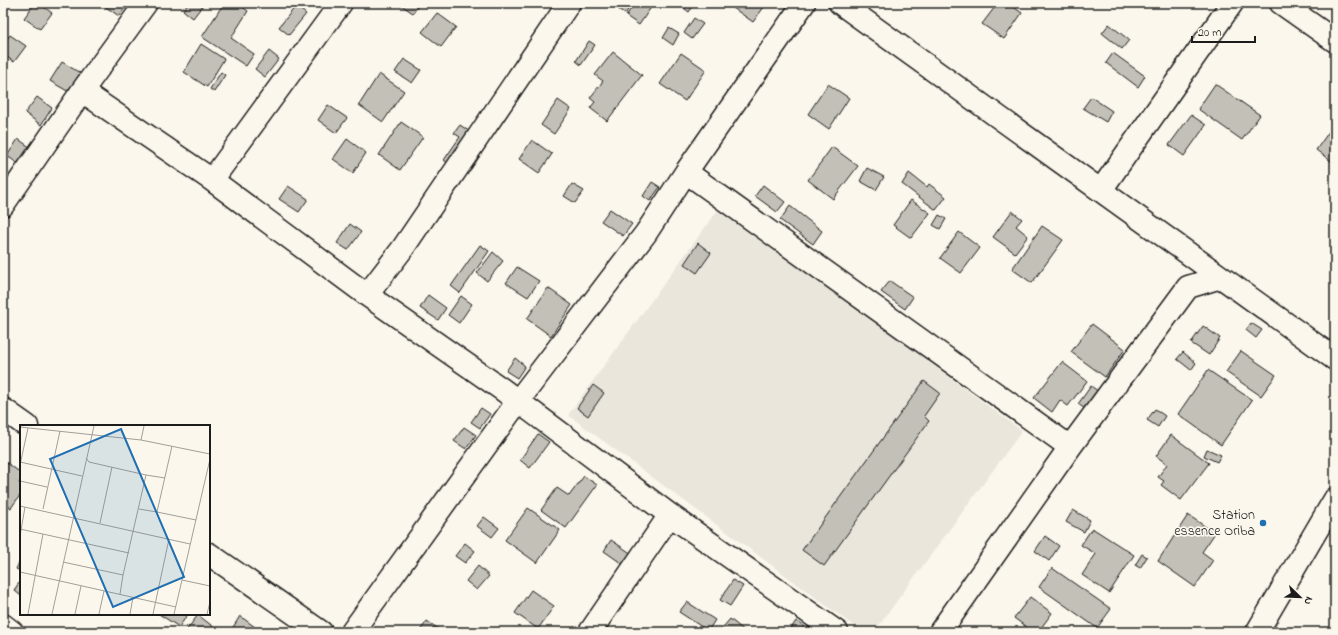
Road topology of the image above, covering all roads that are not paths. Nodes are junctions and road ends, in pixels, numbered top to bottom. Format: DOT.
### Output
graph roads {
  1 [pos="146,3"];
  2 [pos="341,3"];
  3 [pos="569,3"];
  4 [pos="804,3"];
  5 [pos="840,3"];
  6 [pos="1232,3"];
  7 [pos="1281,3"];
  8 [pos="1335,41"];
  9 [pos="82,92"];
  10 [pos="686,172"];
  11 [pos="212,180"];
  12 [pos="9,184"];
  13 [pos="1101,190"];
  14 [pos="3,206"];
  15 [pos="1221,277"];
  16 [pos="367,295"];
  17 [pos="1335,359"];
  18 [pos="518,401"];
  19 [pos="3,409"];
  20 [pos="26,425"];
  21 [pos="1070,447"];
  22 [pos="1335,499"];
  23 [pos="670,515"];
  24 [pos="210,555"];
  25 [pos="3,625"];
  26 [pos="12,632"];
  27 [pos="321,632"];
  28 [pos="352,632"];
  29 [pos="590,632"];
  30 [pos="837,632"];
  31 [pos="940,632"];
  32 [pos="1257,632"];
  1 -- 9 [label="main road"];
  2 -- 11 [label="main road"];
  3 -- 16 [label="main road"];
  4 -- 10 [label="main road"];
  5 -- 13 [label="main road"];
  6 -- 13 [label="main road"];
  7 -- 8 [label="main road"];
  9 -- 11 [label="main road"];
  9 -- 12 [label="main road"];
  10 -- 18 [label="main road"];
  10 -- 21 [label="main road"];
  11 -- 16 [label="main road"];
  12 -- 14 [label="main road"];
  13 -- 15 [label="main road"];
  15 -- 17 [label="main road"];
  15 -- 21 [label="main road"];
  16 -- 18 [label="main road"];
  18 -- 23 [label="main road"];
  18 -- 28 [label="main road"];
  19 -- 20 [label="main road"];
  21 -- 31 [label="main road"];
  22 -- 32 [label="main road"];
  23 -- 29 [label="main road"];
  23 -- 30 [label="main road"];
  24 -- 27 [label="main road"];
  25 -- 26 [label="main road"];
}
